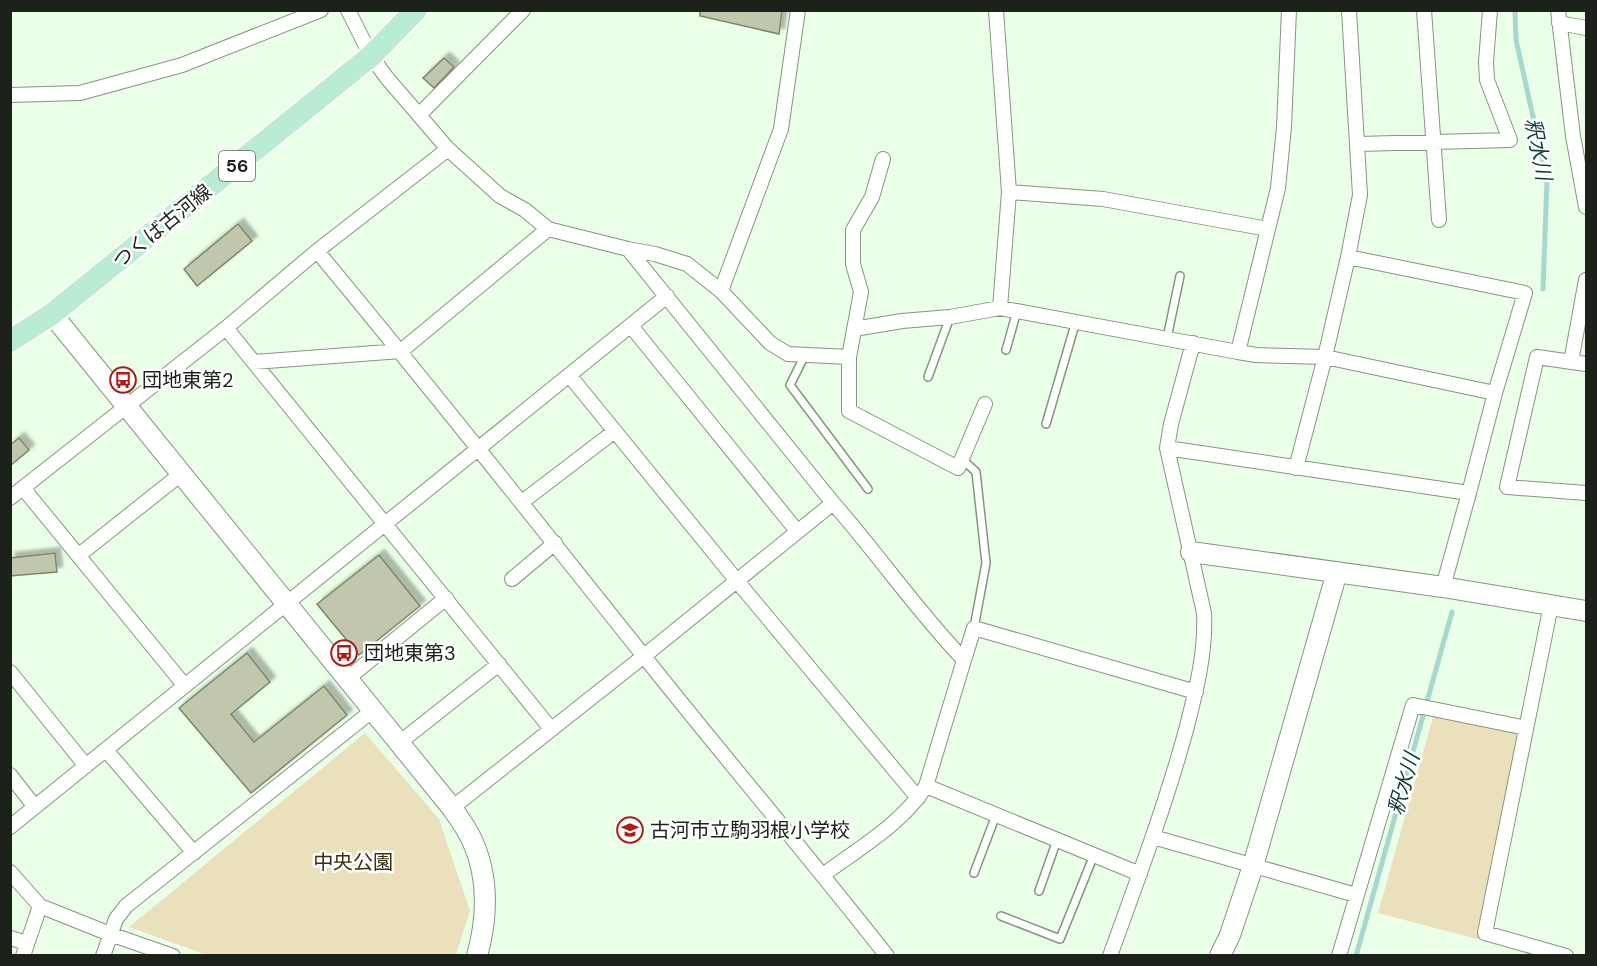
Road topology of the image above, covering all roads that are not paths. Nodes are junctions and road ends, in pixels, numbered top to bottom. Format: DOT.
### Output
graph roads {
  1 [pos="321,10"];
  2 [pos="348,10"];
  3 [pos="416,10"];
  4 [pos="523,10"];
  5 [pos="798,10"];
  6 [pos="996,10"];
  7 [pos="1289,10"];
  8 [pos="1349,10"];
  9 [pos="1424,10"];
  10 [pos="1490,10"];
  11 [pos="1559,17"];
  12 [pos="1587,28"];
  13 [pos="371,56"];
  14 [pos="10,95"];
  15 [pos="418,115"];
  16 [pos="1580,136"];
  17 [pos="1433,141"];
  18 [pos="1358,144"];
  19 [pos="448,150"];
  20 [pos="883,159"];
  21 [pos="1009,192"];
  22 [pos="1587,207"];
  23 [pos="1439,220"];
  24 [pos="548,229"];
  25 [pos="1268,229"];
  26 [pos="628,249"];
  27 [pos="318,251"];
  28 [pos="1348,257"];
  29 [pos="1180,276"];
  30 [pos="1587,280"];
  31 [pos="721,291"];
  32 [pos="667,296"];
  33 [pos="999,308"];
  34 [pos="1017,311"];
  35 [pos="52,314"];
  36 [pos="950,317"];
  37 [pos="1076,321"];
  38 [pos="631,326"];
  39 [pos="226,327"];
  40 [pos="854,329"];
  41 [pos="1167,338"];
  42 [pos="10,341"];
  43 [pos="1193,343"];
  44 [pos="1006,350"];
  45 [pos="400,351"];
  46 [pos="1239,352"];
  47 [pos="805,355"];
  48 [pos="849,357"];
  49 [pos="1325,357"];
  50 [pos="254,362"];
  51 [pos="1571,362"];
  52 [pos="1587,364"];
  53 [pos="569,375"];
  54 [pos="928,376"];
  55 [pos="1496,393"];
  56 [pos="985,404"];
  57 [pos="126,406"];
  58 [pos="1046,424"];
  59 [pos="615,431"];
  60 [pos="478,448"];
  61 [pos="1167,448"];
  62 [pos="962,459"];
  63 [pos="1296,468"];
  64 [pos="181,474"];
  65 [pos="23,488"];
  66 [pos="868,489"];
  67 [pos="1587,493"];
  68 [pos="1469,494"];
  69 [pos="10,498"];
  70 [pos="522,502"];
  71 [pos="832,503"];
  72 [pos="387,525"];
  73 [pos="796,531"];
  74 [pos="555,543"];
  75 [pos="1191,552"];
  76 [pos="78,555"];
  77 [pos="1337,572"];
  78 [pos="512,579"];
  79 [pos="737,581"];
  80 [pos="1443,587"];
  81 [pos="446,598"];
  82 [pos="286,604"];
  83 [pos="1551,605"];
  84 [pos="1587,611"];
  85 [pos="974,628"];
  86 [pos="644,656"];
  87 [pos="964,660"];
  88 [pos="499,664"];
  89 [pos="10,672"];
  90 [pos="347,679"];
  91 [pos="185,686"];
  92 [pos="1196,692"];
  93 [pos="372,711"];
  94 [pos="1526,728"];
  95 [pos="551,729"];
  96 [pos="399,743"];
  97 [pos="106,750"];
  98 [pos="86,766"];
  99 [pos="10,775"];
  100 [pos="922,792"];
  101 [pos="35,807"];
  102 [pos="452,808"];
  103 [pos="996,815"];
  104 [pos="10,827"];
  105 [pos="1153,837"];
  106 [pos="1058,840"];
  107 [pos="194,853"];
  108 [pos="1094,855"];
  109 [pos="1253,866"];
  110 [pos="10,872"];
  111 [pos="974,873"];
  112 [pos="1140,874"];
  113 [pos="823,875"];
  114 [pos="1039,891"];
  115 [pos="1356,895"];
  116 [pos="40,906"];
  117 [pos="1001,916"];
  118 [pos="110,934"];
  119 [pos="10,938"];
  120 [pos="25,950"];
  121 [pos="103,956"];
  122 [pos="172,956"];
  123 [pos="477,956"];
  124 [pos="887,956"];
  125 [pos="1110,956"];
  126 [pos="1220,956"];
  127 [pos="1339,956"];
  128 [pos="1566,956"];
  1 -- 14 [label="street"];
  2 -- 13 [label="street"];
  3 -- 13 [label="main road, つくば古河線 / 56"];
  4 -- 15 [label="street"];
  5 -- 31 [label="street"];
  6 -- 21 [label="street"];
  7 -- 25 [label="street"];
  8 -- 18 [label="street"];
  9 -- 17 [label="street"];
  10 -- 17 [label="street"];
  11 -- 12 [label="street"];
  11 -- 16 [label="street"];
  13 -- 15 [label="street"];
  13 -- 35 [label="main road, つくば古河線 / 56"];
  15 -- 19 [label="street"];
  16 -- 22 [label="street"];
  17 -- 18 [label="street"];
  17 -- 23 [label="street"];
  18 -- 28 [label="street"];
  19 -- 24 [label="street"];
  19 -- 27 [label="street"];
  20 -- 40 [label="street"];
  21 -- 25 [label="street"];
  21 -- 33 [label="street"];
  24 -- 26 [label="street"];
  24 -- 45 [label="street"];
  25 -- 46 [label="street"];
  26 -- 31 [label="street"];
  26 -- 32 [label="street"];
  27 -- 39 [label="street"];
  27 -- 45 [label="street"];
  28 -- 49 [label="street"];
  28 -- 55 [label="street"];
  29 -- 41 [label="lane"];
  30 -- 51 [label="street"];
  31 -- 47 [label="street"];
  32 -- 38 [label="street"];
  32 -- 71 [label="street"];
  33 -- 34 [label="street"];
  33 -- 36 [label="street"];
  34 -- 37 [label="street"];
  34 -- 44 [label="lane"];
  35 -- 42 [label="main road, つくば古河線 / 56"];
  35 -- 57 [label="street"];
  36 -- 40 [label="street"];
  36 -- 54 [label="lane"];
  37 -- 41 [label="street"];
  37 -- 58 [label="lane"];
  38 -- 53 [label="street"];
  38 -- 73 [label="street"];
  39 -- 50 [label="street"];
  39 -- 57 [label="street"];
  40 -- 48 [label="street"];
  41 -- 43 [label="street"];
  43 -- 46 [label="street"];
  43 -- 61 [label="street"];
  45 -- 50 [label="street"];
  45 -- 60 [label="street"];
  46 -- 49 [label="street"];
  47 -- 48 [label="street"];
  47 -- 66 [label="lane"];
  48 -- 62 [label="street"];
  49 -- 55 [label="street"];
  49 -- 63 [label="street"];
  50 -- 72 [label="street"];
  51 -- 52 [label="street"];
  51 -- 67 [label="street"];
  53 -- 59 [label="street"];
  53 -- 60 [label="street"];
  55 -- 68 [label="street"];
  56 -- 62 [label="street"];
  57 -- 64 [label="street"];
  57 -- 65 [label="street"];
  59 -- 70 [label="street"];
  59 -- 79 [label="street"];
  60 -- 70 [label="street"];
  60 -- 72 [label="street"];
  61 -- 63 [label="street"];
  61 -- 75 [label="street"];
  62 -- 85 [label="lane"];
  63 -- 68 [label="street"];
  64 -- 76 [label="street"];
  64 -- 82 [label="street"];
  65 -- 69 [label="street"];
  65 -- 76 [label="street"];
  68 -- 80 [label="street"];
  70 -- 74 [label="street"];
  71 -- 73 [label="street"];
  71 -- 87 [label="street"];
  72 -- 81 [label="street"];
  72 -- 82 [label="street"];
  73 -- 79 [label="street"];
  74 -- 78 [label="street"];
  74 -- 86 [label="street"];
  75 -- 77 [label="street"];
  75 -- 92 [label="street"];
  76 -- 91 [label="street"];
  77 -- 80 [label="street"];
  77 -- 109 [label="street"];
  79 -- 86 [label="street"];
  79 -- 100 [label="street"];
  80 -- 83 [label="street"];
  81 -- 88 [label="street"];
  81 -- 90 [label="street"];
  82 -- 90 [label="street"];
  82 -- 91 [label="street"];
  83 -- 84 [label="street"];
  83 -- 94 [label="street"];
  85 -- 87 [label="street"];
  85 -- 92 [label="street"];
  86 -- 95 [label="street"];
  86 -- 113 [label="street"];
  87 -- 100 [label="street"];
  88 -- 95 [label="street"];
  88 -- 96 [label="street"];
  89 -- 98 [label="street"];
  90 -- 93 [label="street"];
  91 -- 97 [label="street"];
  92 -- 105 [label="street"];
  93 -- 96 [label="street"];
  93 -- 107 [label="street"];
  94 -- 115 [label="street"];
  94 -- 128 [label="street"];
  95 -- 102 [label="street"];
  96 -- 102 [label="street"];
  97 -- 98 [label="street"];
  97 -- 107 [label="street"];
  98 -- 101 [label="street"];
  99 -- 101 [label="street"];
  100 -- 103 [label="street"];
  100 -- 113 [label="street"];
  101 -- 104 [label="street"];
  102 -- 123 [label="street"];
  103 -- 106 [label="street"];
  103 -- 111 [label="lane"];
  105 -- 109 [label="street"];
  105 -- 112 [label="street"];
  106 -- 108 [label="street"];
  106 -- 114 [label="lane"];
  107 -- 118 [label="street"];
  108 -- 112 [label="street"];
  108 -- 117 [label="lane"];
  109 -- 115 [label="street"];
  109 -- 126 [label="street"];
  110 -- 116 [label="street"];
  112 -- 125 [label="street"];
  113 -- 124 [label="street"];
  115 -- 127 [label="street"];
  116 -- 118 [label="street"];
  116 -- 120 [label="street"];
  118 -- 121 [label="street"];
  118 -- 122 [label="street"];
  119 -- 120 [label="street"];
}
